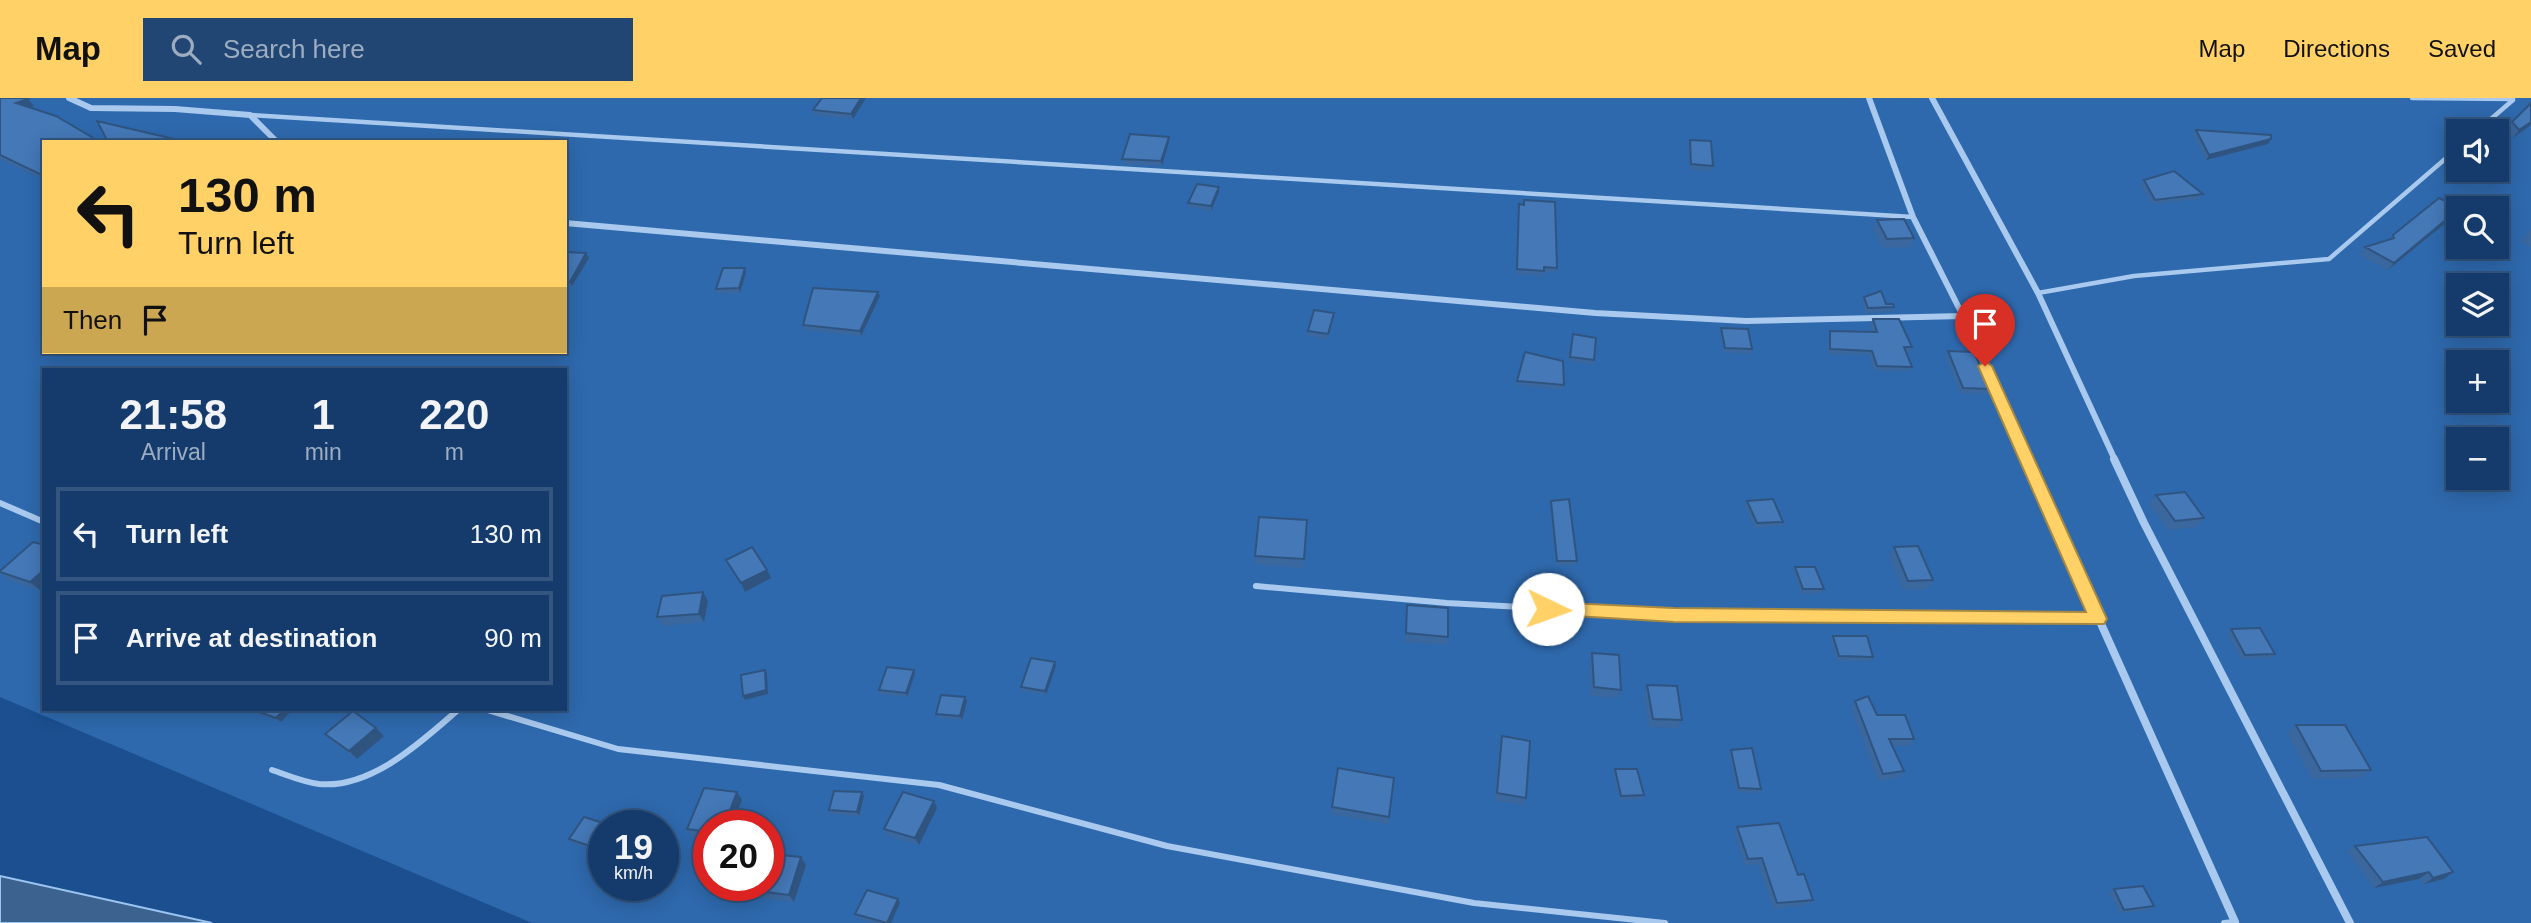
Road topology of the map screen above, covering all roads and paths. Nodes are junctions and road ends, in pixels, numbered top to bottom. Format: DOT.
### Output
graph roads {
  1 [pos="69,98"];
  2 [pos="1869,98"];
  3 [pos="1932,98"];
  4 [pos="2412,98"];
  5 [pos="2514,99"];
  6 [pos="250,115"];
  7 [pos="2491,119"];
  8 [pos="274,140"];
  9 [pos="2446,158"];
  10 [pos="1913,217"];
  11 [pos="567,223"];
  12 [pos="2038,293"];
  13 [pos="1963,316"];
  14 [pos="0,503"];
  15 [pos="42,521"];
  16 [pos="1256,586"];
  17 [pos="2098,619"];
  18 [pos="456,711"];
  19 [pos="491,711"];
  20 [pos="272,770"];
  21 [pos="2235,922"];
  22 [pos="1665,923"];
  23 [pos="2224,923"];
  24 [pos="2350,923"];
  1 -- 6 [label="street"];
  2 -- 10 [label="street"];
  3 -- 12 [label="street"];
  4 -- 5 [label="lane"];
  5 -- 7 [label="lane"];
  6 -- 8 [label="street"];
  6 -- 10 [label="lane"];
  9 -- 12 [label="lane"];
  10 -- 13 [label="street"];
  11 -- 13 [label="street"];
  12 -- 24 [label="street"];
  13 -- 17 [label="street"];
  14 -- 15 [label="lane"];
  16 -- 17 [label="lane"];
  17 -- 21 [label="street"];
  18 -- 20 [label="lane"];
  19 -- 22 [label="lane"];
  21 -- 23 [label="lane"];
}
